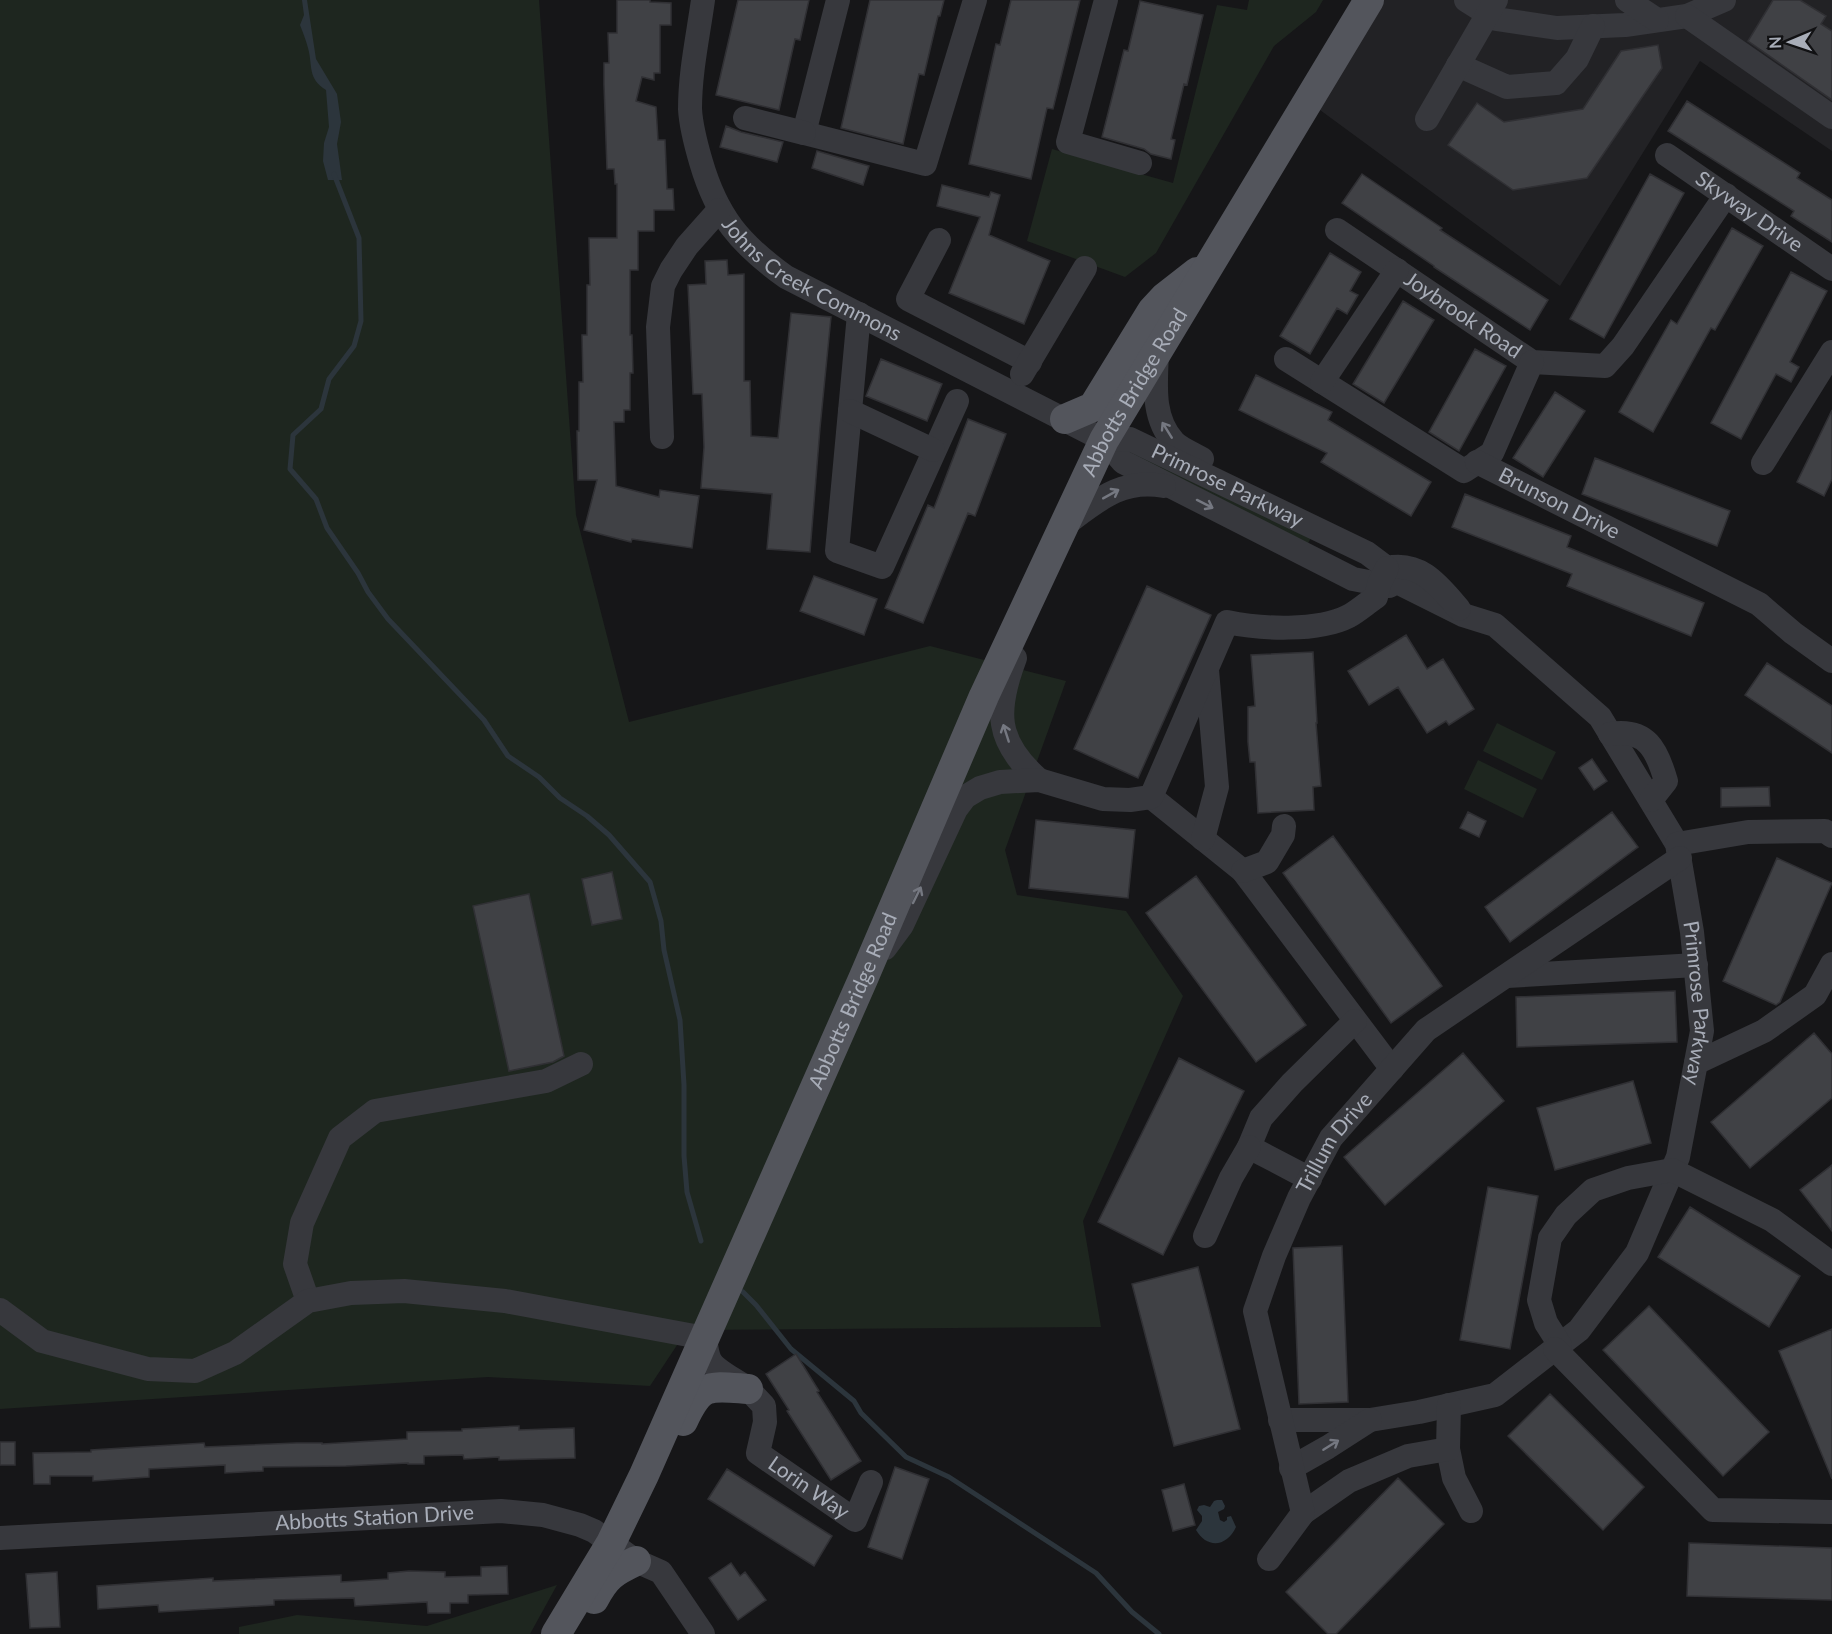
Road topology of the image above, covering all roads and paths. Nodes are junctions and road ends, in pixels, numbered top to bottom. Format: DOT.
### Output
graph roads {
  1 [pos="703,0"];
  2 [pos="838,0"];
  3 [pos="975,0"];
  4 [pos="1106,0"];
  5 [pos="1369,0"];
  6 [pos="1466,0"];
  7 [pos="1627,0"];
  8 [pos="1713,2"];
  9 [pos="1492,7"];
  10 [pos="1687,16"];
  11 [pos="1657,20"];
  12 [pos="1593,26"];
  13 [pos="1458,65"];
  14 [pos="1832,117"];
  15 [pos="745,118"];
  16 [pos="1427,119"];
  17 [pos="804,134"];
  18 [pos="1667,155"];
  19 [pos="1140,163"];
  20 [pos="1726,195"];
  21 [pos="718,210"];
  22 [pos="1337,230"];
  23 [pos="939,240"];
  24 [pos="1211,261"];
  25 [pos="1085,268"];
  26 [pos="1832,269"];
  27 [pos="1397,270"];
  28 [pos="859,314"];
  29 [pos="1157,351"];
  30 [pos="1832,352"];
  31 [pos="1286,359"];
  32 [pos="1030,362"];
  33 [pos="1532,362"];
  34 [pos="1322,382"];
  35 [pos="1012,392"];
  36 [pos="957,401"];
  37 [pos="850,411"];
  38 [pos="1065,419"];
  39 [pos="662,437"];
  40 [pos="1104,440"];
  41 [pos="933,450"];
  42 [pos="1477,462"];
  43 [pos="1763,463"];
  44 [pos="1176,489"];
  45 [pos="1243,493"];
  46 [pos="1062,527"];
  47 [pos="1326,533"];
  48 [pos="1314,559"];
  49 [pos="1385,579"];
  50 [pos="1027,603"];
  51 [pos="1463,615"];
  52 [pos="1832,661"];
  53 [pos="1207,668"];
  54 [pos="1039,780"];
  55 [pos="1151,797"];
  56 [pos="1284,826"];
  57 [pos="1832,836"];
  58 [pos="1203,839"];
  59 [pos="1678,851"];
  60 [pos="1243,871"];
  61 [pos="1832,964"];
  62 [pos="1696,965"];
  63 [pos="1506,976"];
  64 [pos="863,979"];
  65 [pos="1355,1021"];
  66 [pos="1696,1063"];
  67 [pos="580,1064"];
  68 [pos="1392,1069"];
  69 [pos="1249,1148"];
  70 [pos="1672,1170"];
  71 [pos="1310,1179"];
  72 [pos="1205,1236"];
  73 [pos="1831,1266"];
  74 [pos="308,1301"];
  75 [pos="0,1310"];
  76 [pos="1558,1347"];
  77 [pos="699,1352"];
  78 [pos="748,1389"];
  79 [pos="1449,1405"];
  80 [pos="1280,1420"];
  81 [pos="1370,1420"];
  82 [pos="1448,1449"];
  83 [pos="1291,1468"];
  84 [pos="644,1475"];
  85 [pos="871,1482"];
  86 [pos="1471,1510"];
  87 [pos="1832,1512"];
  88 [pos="1303,1513"];
  89 [pos="0,1538"];
  90 [pos="611,1543"];
  91 [pos="1269,1559"];
  92 [pos="636,1562"];
  93 [pos="556,1634"];
  94 [pos="576,1634"];
  95 [pos="703,1634"];
  1 -- 21 [label="street, Johns Creek Commons"];
  2 -- 17 [label="street"];
  3 -- 17 [label="street"];
  4 -- 19 [label="street"];
  5 -- 24 [label="main road, Abbotts Bridge Road"];
  6 -- 9 [label="street"];
  7 -- 11 [label="street"];
  8 -- 10 [label="street"];
  9 -- 12 [label="street"];
  9 -- 13 [label="street"];
  10 -- 11 [label="street"];
  10 -- 14 [label="street"];
  11 -- 12 [label="street"];
  12 -- 13 [label="street"];
  13 -- 16 [label="street"];
  15 -- 17 [label="street"];
  18 -- 20 [label="street, Skyway Drive"];
  20 -- 26 [label="street, Skyway Drive"];
  20 -- 33 [label="street, Joybrook Road"];
  21 -- 28 [label="street, Johns Creek Commons"];
  21 -- 39 [label="street"];
  22 -- 27 [label="street, Joybrook Road"];
  23 -- 32 [label="street"];
  24 -- 29 [label="main road, Abbotts Bridge Road"];
  24 -- 38 [label="main road, Abbotts Bridge Road"];
  25 -- 32 [label="street"];
  27 -- 33 [label="street, Joybrook Road"];
  27 -- 34 [label="street"];
  28 -- 35 [label="street, Johns Creek Commons"];
  28 -- 37 [label="street"];
  29 -- 40 [label="main road, Abbotts Bridge Road"];
  45 -- 29 [label="street, one-way"];
  30 -- 43 [label="street"];
  31 -- 34 [label="street, Brunson Drive"];
  32 -- 35 [label="street"];
  33 -- 42 [label="street"];
  34 -- 42 [label="street, Brunson Drive"];
  35 -- 38 [label="street, Johns Creek Commons"];
  36 -- 41 [label="street"];
  37 -- 41 [label="street"];
  37 -- 41 [label="street"];
  38 -- 40 [label="street, Johns Creek Commons"];
  40 -- 44 [label="street, Primrose Parkway"];
  40 -- 45 [label="street, Primrose Parkway"];
  40 -- 46 [label="main road, Abbotts Bridge Road"];
  42 -- 52 [label="street, Brunson Drive"];
  46 -- 44 [label="street, Abbotts Bridge Road, one-way"];
  44 -- 48 [label="street, Primrose Parkway, one-way"];
  45 -- 47 [label="street, Primrose Parkway"];
  46 -- 50 [label="main road, Abbotts Bridge Road"];
  47 -- 48 [label="street"];
  47 -- 49 [label="street, Primrose Parkway"];
  48 -- 49 [label="street, Primrose Parkway"];
  49 -- 51 [label="street, Primrose Parkway"];
  49 -- 51 [label="street, Primrose Parkway"];
  49 -- 53 [label="street"];
  54 -- 50 [label="street, one-way"];
  50 -- 64 [label="main road, Abbotts Bridge Road"];
  51 -- 59 [label="street, Primrose Parkway"];
  53 -- 55 [label="street"];
  53 -- 58 [label="street"];
  54 -- 55 [label="street"];
  64 -- 54 [label="street, one-way"];
  55 -- 58 [label="street"];
  56 -- 60 [label="street"];
  57 -- 59 [label="street"];
  58 -- 60 [label="street"];
  59 -- 62 [label="street, Primrose Parkway"];
  59 -- 63 [label="street, Trillum Drive"];
  60 -- 65 [label="street"];
  61 -- 66 [label="street"];
  62 -- 63 [label="street"];
  62 -- 66 [label="street, Primrose Parkway"];
  63 -- 68 [label="street, Trillum Drive"];
  64 -- 77 [label="main road, Abbotts Bridge Road"];
  65 -- 68 [label="street"];
  65 -- 69 [label="street"];
  66 -- 70 [label="street, Primrose Parkway"];
  67 -- 74 [label="street"];
  68 -- 71 [label="street, Trillum Drive"];
  69 -- 71 [label="street"];
  69 -- 72 [label="street"];
  70 -- 73 [label="street"];
  70 -- 76 [label="street, Primrose Parkway"];
  70 -- 76 [label="street"];
  71 -- 80 [label="street, Trillum Drive"];
  74 -- 75 [label="street"];
  74 -- 77 [label="street"];
  76 -- 79 [label="street, Primrose Parkway"];
  76 -- 87 [label="street"];
  77 -- 78 [label="street, Lorin Way"];
  77 -- 84 [label="main road, Abbotts Bridge Road"];
  78 -- 84 [label="main road"];
  78 -- 85 [label="street, Lorin Way"];
  79 -- 81 [label="street, Primrose Parkway"];
  79 -- 82 [label="street"];
  80 -- 81 [label="street, Primrose Parkway"];
  80 -- 83 [label="street, Trillum Drive"];
  83 -- 81 [label="street, Primrose Parkway, one-way"];
  82 -- 86 [label="street"];
  82 -- 88 [label="street"];
  83 -- 88 [label="street, Trillum Drive"];
  84 -- 90 [label="main road, Abbotts Bridge Road"];
  88 -- 91 [label="street"];
  89 -- 90 [label="street, Abbotts Station Drive"];
  90 -- 92 [label="street, Abbotts Station Drive"];
  90 -- 93 [label="main road, Abbotts Bridge Road"];
  92 -- 94 [label="main road"];
  92 -- 95 [label="street, Abbotts Station Drive"];
}
